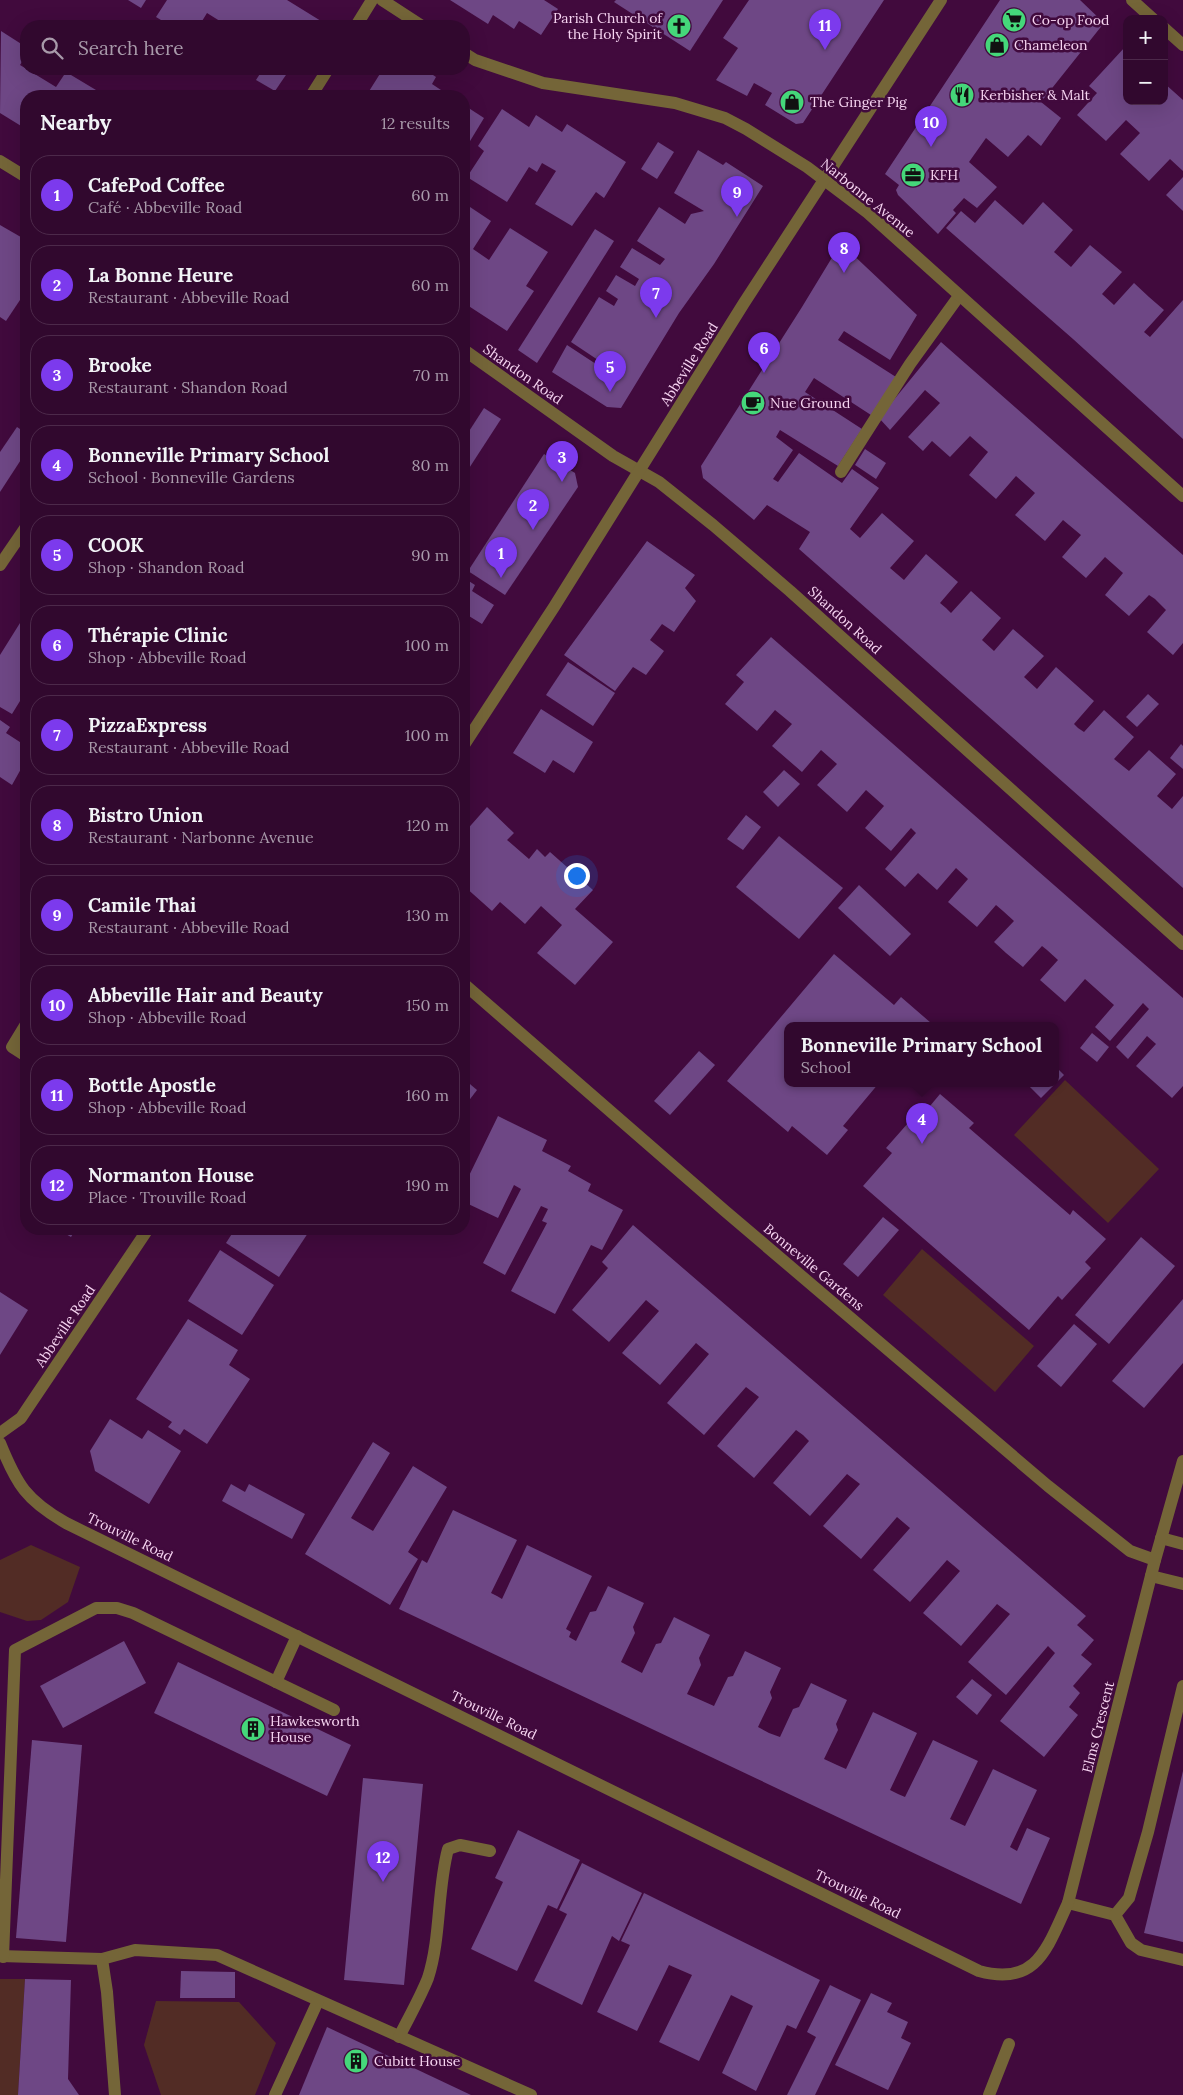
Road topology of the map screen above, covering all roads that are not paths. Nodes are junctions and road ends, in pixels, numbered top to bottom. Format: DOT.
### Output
graph roads {
  1 [pos="372,0"];
  2 [pos="382,0"];
  3 [pos="941,0"];
  4 [pos="1132,0"];
  5 [pos="1149,15"];
  6 [pos="360,20"];
  7 [pos="413,20"];
  8 [pos="1168,32"];
  9 [pos="1183,45"];
  10 [pos="470,57"];
  11 [pos="324,75"];
  12 [pos="315,90"];
  13 [pos="0,161"];
  14 [pos="20,173"];
  15 [pos="824,180"];
  16 [pos="959,296"];
  17 [pos="470,354"];
  18 [pos="640,470"];
  19 [pos="841,472"];
  20 [pos="1183,496"];
  21 [pos="20,536"];
  22 [pos="0,566"];
  23 [pos="470,736"];
  24 [pos="1183,944"];
  25 [pos="470,989"];
  26 [pos="20,1034"];
  27 [pos="20,1052"];
  28 [pos="144,1235"];
  29 [pos="0,1433"];
  30 [pos="0,1443"];
  31 [pos="1183,1461"];
  32 [pos="1161,1538"];
  33 [pos="1183,1544"];
  34 [pos="1155,1560"];
  35 [pos="1151,1576"];
  36 [pos="1183,1584"];
  37 [pos="298,1636"];
  38 [pos="276,1682"];
  39 [pos="1183,1686"];
  40 [pos="334,1710"];
  41 [pos="490,1851"];
  42 [pos="1068,1903"];
  43 [pos="1115,1915"];
  44 [pos="2,1957"];
  45 [pos="102,1959"];
  46 [pos="1183,1960"];
  47 [pos="1007,1976"];
  48 [pos="318,2001"];
  49 [pos="399,2036"];
  50 [pos="1009,2044"];
  51 [pos="115,2095"];
  52 [pos="275,2095"];
  53 [pos="531,2095"];
  54 [pos="990,2095"];
  1 -- 6 [label="street"];
  2 -- 7 [label="street"];
  3 -- 15 [label="street, Abbeville Road"];
  4 -- 5 [label="street"];
  8 -- 9 [label="street"];
  10 -- 15 [label="street, Narbonne Avenue"];
  11 -- 12 [label="street"];
  13 -- 14 [label="street"];
  15 -- 16 [label="street, Narbonne Avenue"];
  15 -- 18 [label="street, Abbeville Road"];
  16 -- 19 [label="street"];
  16 -- 20 [label="street, Narbonne Avenue"];
  17 -- 18 [label="street, Shandon Road"];
  18 -- 23 [label="street, Abbeville Road"];
  18 -- 24 [label="street, Shandon Road"];
  21 -- 22 [label="street"];
  25 -- 34 [label="street, Bonneville Gardens"];
  26 -- 27 [label="street"];
  28 -- 29 [label="street, Abbeville Road"];
  30 -- 37 [label="street, Trouville Road"];
  31 -- 32 [label="street, Elms Crescent"];
  32 -- 33 [label="street"];
  32 -- 34 [label="street, Elms Crescent"];
  34 -- 35 [label="street, Elms Crescent"];
  35 -- 36 [label="street"];
  35 -- 42 [label="street, Elms Crescent"];
  37 -- 38 [label="street"];
  37 -- 47 [label="street, Trouville Road"];
  38 -- 40 [label="street"];
  38 -- 44 [label="street"];
  39 -- 43 [label="street"];
  41 -- 49 [label="street"];
  42 -- 43 [label="street"];
  42 -- 47 [label="street, Elms Crescent"];
  43 -- 46 [label="street"];
  44 -- 45 [label="street"];
  45 -- 48 [label="street"];
  45 -- 51 [label="street"];
  48 -- 49 [label="street"];
  48 -- 52 [label="street"];
  49 -- 53 [label="street"];
  50 -- 54 [label="street"];
}
